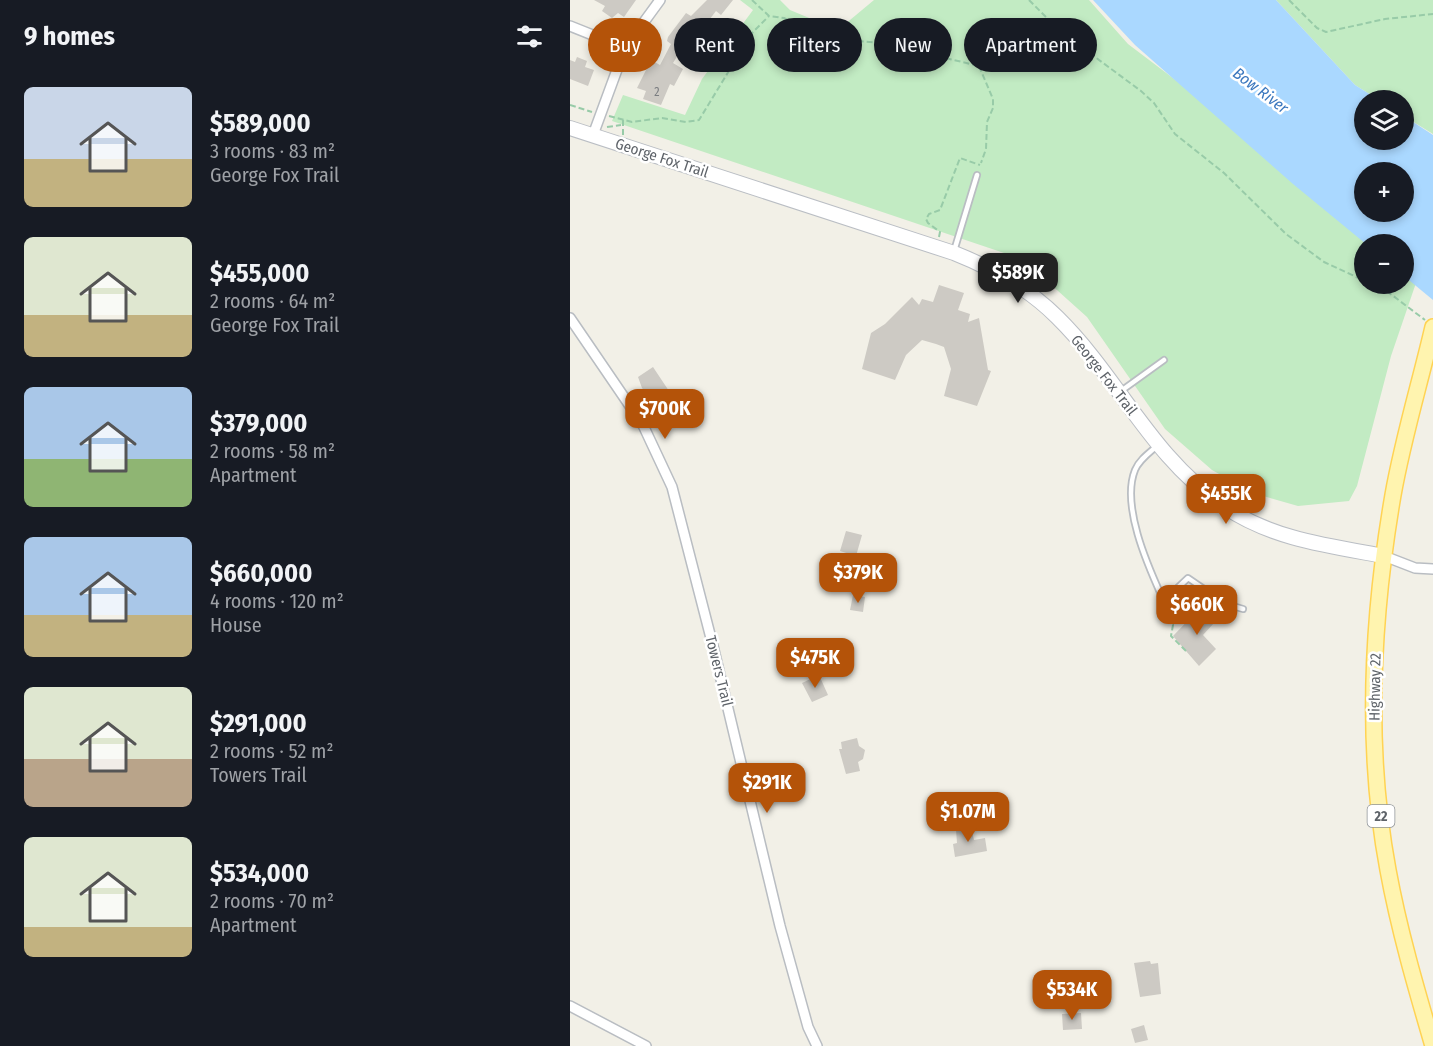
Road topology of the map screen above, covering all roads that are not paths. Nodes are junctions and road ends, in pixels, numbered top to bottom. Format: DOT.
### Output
graph roads {
  1 [pos="660,0"];
  2 [pos="647,18"];
  3 [pos="570,26"];
  4 [pos="588,33"];
  5 [pos="616,72"];
  6 [pos="570,128"];
  7 [pos="593,135"];
  8 [pos="977,175"];
  9 [pos="954,253"];
  10 [pos="570,318"];
  11 [pos="1430,327"];
  12 [pos="1164,360"];
  13 [pos="1119,392"];
  14 [pos="1157,446"];
  15 [pos="1384,556"];
  16 [pos="1433,569"];
  17 [pos="1243,609"];
  18 [pos="570,1006"];
  19 [pos="646,1046"];
  20 [pos="817,1046"];
  21 [pos="1432,1046"];
  1 -- 2 [label="street"];
  3 -- 4 [label="street"];
  5 -- 7 [label="street"];
  6 -- 7 [label="street, George Fox Trail"];
  7 -- 9 [label="street, George Fox Trail"];
  8 -- 9 [label="lane"];
  9 -- 13 [label="street, George Fox Trail"];
  10 -- 20 [label="street, Towers Trail"];
  11 -- 15 [label="main road, Highway 22 / 22"];
  12 -- 13 [label="lane"];
  13 -- 14 [label="street, George Fox Trail"];
  14 -- 15 [label="street, George Fox Trail"];
  14 -- 17 [label="lane"];
  15 -- 16 [label="street"];
  15 -- 21 [label="main road, Highway 22 / 22"];
  18 -- 19 [label="street"];
}
